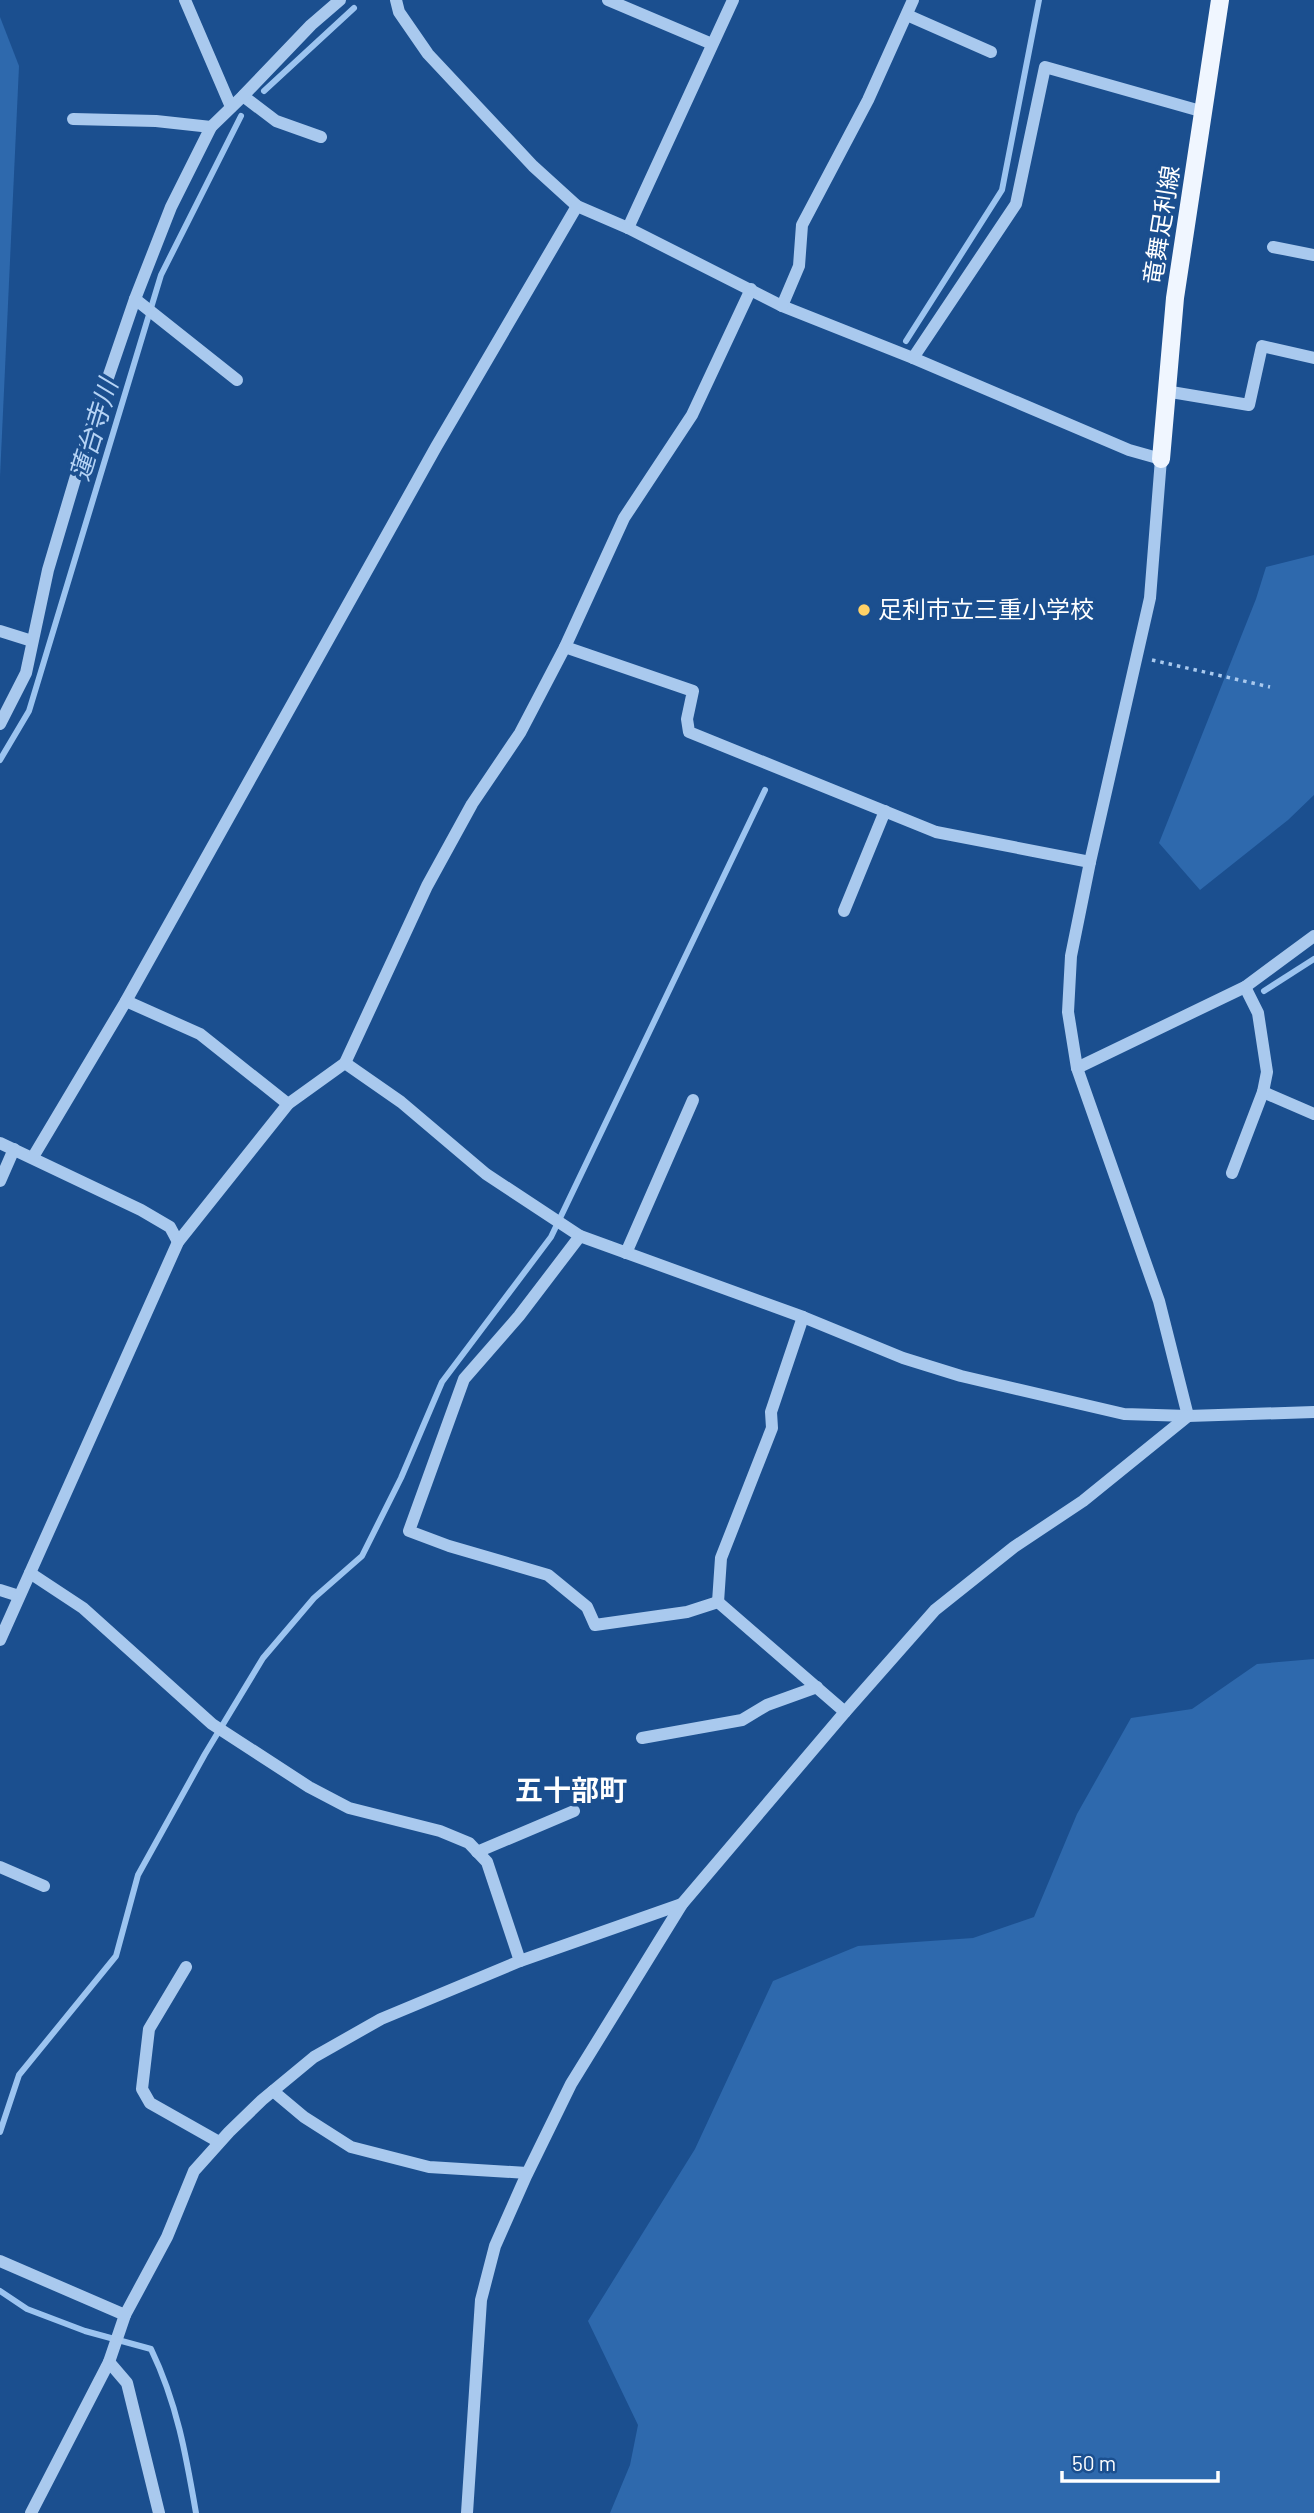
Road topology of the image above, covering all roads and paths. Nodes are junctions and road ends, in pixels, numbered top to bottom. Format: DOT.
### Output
graph roads {
  1 [pos="185,0"];
  2 [pos="340,0"];
  3 [pos="396,0"];
  4 [pos="608,0"];
  5 [pos="733,0"];
  6 [pos="913,0"];
  7 [pos="1220,0"];
  8 [pos="907,15"];
  9 [pos="712,44"];
  10 [pos="991,52"];
  11 [pos="243,96"];
  12 [pos="231,107"];
  13 [pos="1204,112"];
  14 [pos="74,118"];
  15 [pos="211,127"];
  16 [pos="321,137"];
  17 [pos="577,206"];
  18 [pos="628,228"];
  19 [pos="1273,247"];
  20 [pos="1314,255"];
  21 [pos="751,289"];
  22 [pos="135,299"];
  23 [pos="782,306"];
  24 [pos="913,358"];
  25 [pos="1314,358"];
  26 [pos="237,380"];
  27 [pos="1165,391"];
  28 [pos="1161,459"];
  29 [pos="0,631"];
  30 [pos="32,641"];
  31 [pos="565,647"];
  32 [pos="1138,657"];
  33 [pos="1270,687"];
  34 [pos="0,724"];
  35 [pos="885,811"];
  36 [pos="1090,862"];
  37 [pos="844,911"];
  38 [pos="1314,936"];
  39 [pos="1245,987"];
  40 [pos="126,1001"];
  41 [pos="345,1063"];
  42 [pos="1077,1068"];
  43 [pos="1263,1092"];
  44 [pos="693,1100"];
  45 [pos="288,1104"];
  46 [pos="1314,1114"];
  47 [pos="0,1143"];
  48 [pos="14,1149"];
  49 [pos="33,1157"];
  50 [pos="1232,1173"];
  51 [pos="0,1181"];
  52 [pos="580,1236"];
  53 [pos="178,1242"];
  54 [pos="626,1253"];
  55 [pos="803,1317"];
  56 [pos="1314,1412"];
  57 [pos="1188,1416"];
  58 [pos="30,1573"];
  59 [pos="0,1590"];
  60 [pos="19,1596"];
  61 [pos="719,1602"];
  62 [pos="0,1640"];
  63 [pos="817,1687"];
  64 [pos="845,1712"];
  65 [pos="642,1738"];
  66 [pos="574,1811"];
  67 [pos="477,1852"];
  68 [pos="0,1867"];
  69 [pos="44,1886"];
  70 [pos="682,1905"];
  71 [pos="520,1961"];
  72 [pos="186,1967"];
  73 [pos="272,2091"];
  74 [pos="219,2142"];
  75 [pos="527,2173"];
  76 [pos="0,2261"];
  77 [pos="125,2315"];
  78 [pos="109,2362"];
  79 [pos="30,2513"];
  80 [pos="159,2513"];
  81 [pos="467,2513"];
  1 -- 12 [label="street"];
  2 -- 11 [label="street"];
  3 -- 17 [label="street"];
  4 -- 9 [label="street"];
  5 -- 9 [label="street"];
  6 -- 8 [label="street"];
  7 -- 13 [label="main road, 竜舞足利線"];
  8 -- 10 [label="street"];
  8 -- 23 [label="street"];
  9 -- 18 [label="street"];
  11 -- 12 [label="street"];
  11 -- 16 [label="street"];
  12 -- 15 [label="street"];
  13 -- 24 [label="street"];
  13 -- 27 [label="main road, 竜舞足利線"];
  14 -- 15 [label="street"];
  15 -- 22 [label="street"];
  17 -- 18 [label="street"];
  17 -- 40 [label="street"];
  18 -- 21 [label="street"];
  19 -- 20 [label="street"];
  21 -- 23 [label="street"];
  21 -- 31 [label="street"];
  22 -- 26 [label="street"];
  22 -- 30 [label="street"];
  23 -- 24 [label="street"];
  24 -- 28 [label="street"];
  25 -- 27 [label="street"];
  27 -- 28 [label="main road, 竜舞足利線"];
  28 -- 32 [label="street"];
  29 -- 30 [label="street"];
  30 -- 34 [label="street"];
  31 -- 35 [label="street"];
  31 -- 41 [label="street"];
  32 -- 33 [label="path"];
  32 -- 36 [label="street"];
  35 -- 36 [label="street"];
  35 -- 37 [label="street"];
  36 -- 42 [label="street"];
  38 -- 39 [label="street"];
  39 -- 42 [label="street"];
  39 -- 43 [label="street"];
  40 -- 45 [label="street"];
  40 -- 49 [label="street"];
  41 -- 45 [label="street"];
  41 -- 52 [label="street"];
  42 -- 57 [label="street"];
  43 -- 46 [label="street"];
  43 -- 50 [label="street"];
  44 -- 54 [label="street"];
  45 -- 53 [label="street"];
  47 -- 48 [label="street"];
  48 -- 49 [label="street"];
  48 -- 51 [label="street"];
  49 -- 53 [label="street"];
  52 -- 54 [label="street"];
  52 -- 61 [label="street"];
  53 -- 58 [label="street"];
  54 -- 55 [label="street"];
  55 -- 57 [label="street"];
  55 -- 61 [label="street"];
  56 -- 57 [label="street"];
  57 -- 64 [label="street"];
  58 -- 60 [label="street"];
  58 -- 67 [label="street"];
  59 -- 60 [label="street"];
  60 -- 62 [label="street"];
  61 -- 63 [label="street"];
  63 -- 64 [label="street"];
  63 -- 65 [label="street"];
  64 -- 70 [label="street"];
  66 -- 67 [label="street"];
  67 -- 71 [label="street"];
  68 -- 69 [label="street"];
  70 -- 71 [label="street"];
  70 -- 75 [label="street"];
  71 -- 73 [label="street"];
  72 -- 74 [label="street"];
  73 -- 74 [label="street"];
  73 -- 75 [label="street"];
  74 -- 77 [label="street"];
  75 -- 81 [label="street"];
  76 -- 77 [label="street"];
  77 -- 78 [label="street"];
  78 -- 79 [label="street"];
  78 -- 80 [label="street"];
}
